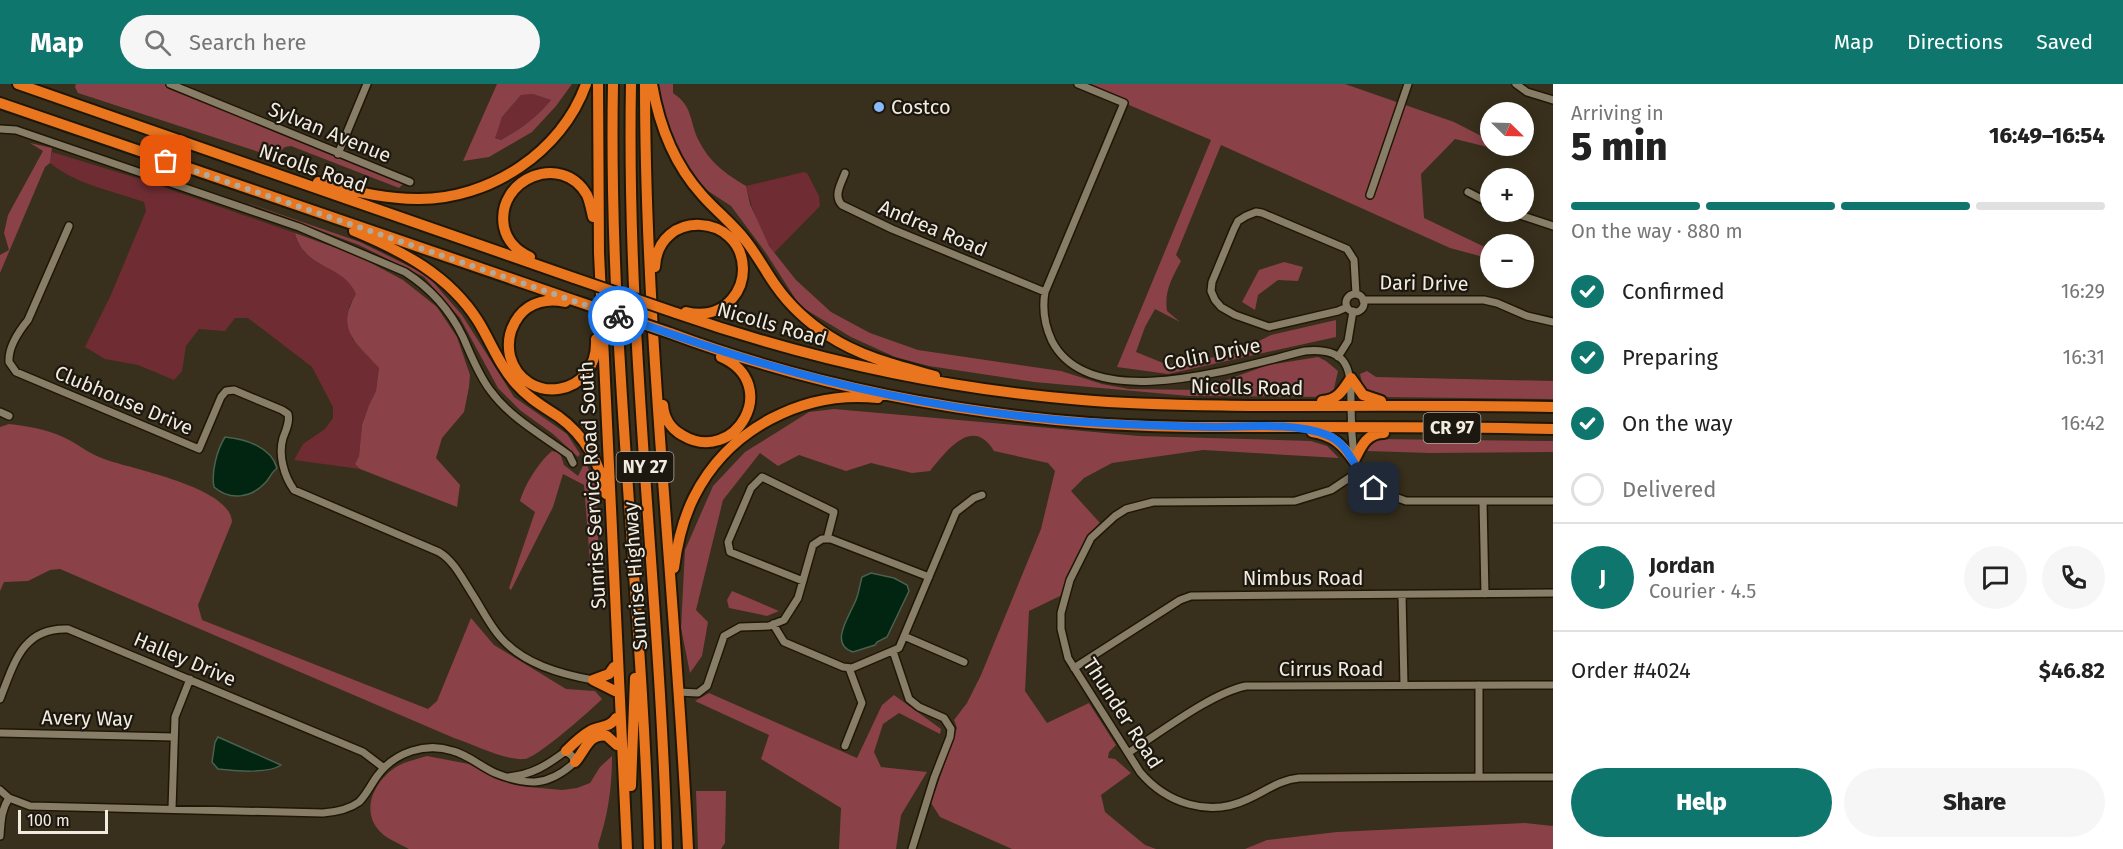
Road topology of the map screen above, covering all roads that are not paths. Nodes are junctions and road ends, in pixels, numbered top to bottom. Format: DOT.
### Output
graph roads {
  1 [pos="18,84"];
  2 [pos="170,84"];
  3 [pos="366,84"];
  4 [pos="586,84"];
  5 [pos="598,84"];
  6 [pos="613,84"];
  7 [pos="631,84"];
  8 [pos="645,84"];
  9 [pos="652,84"];
  10 [pos="1078,84"];
  11 [pos="1408,84"];
  12 [pos="1516,84"];
  13 [pos="1553,100"];
  14 [pos="0,103"];
  15 [pos="0,129"];
  16 [pos="338,154"];
  17 [pos="226,157"];
  18 [pos="845,173"];
  19 [pos="410,182"];
  20 [pos="1468,192"];
  21 [pos="1371,195"];
  22 [pos="1480,198"];
  23 [pos="299,205"];
  24 [pos="1534,220"];
  25 [pos="69,226"];
  26 [pos="1553,226"];
  27 [pos="599,253"];
  28 [pos="574,278"];
  29 [pos="1045,292"];
  30 [pos="1356,294"];
  31 [pos="601,300"];
  32 [pos="1363,300"];
  33 [pos="575,304"];
  34 [pos="648,306"];
  35 [pos="1350,309"];
  36 [pos="677,311"];
  37 [pos="1553,322"];
  38 [pos="686,339"];
  39 [pos="1338,357"];
  40 [pos="655,362"];
  41 [pos="1351,378"];
  42 [pos="985,390"];
  43 [pos="927,402"];
  44 [pos="1300,406"];
  45 [pos="1351,406"];
  46 [pos="1411,406"];
  47 [pos="1553,407"];
  48 [pos="0,412"];
  49 [pos="9,416"];
  50 [pos="1288,427"];
  51 [pos="1351,428"];
  52 [pos="1417,428"];
  53 [pos="1553,429"];
  54 [pos="573,463"];
  55 [pos="1356,467"];
  56 [pos="982,495"];
  57 [pos="1553,501"];
  58 [pos="1483,502"];
  59 [pos="611,528"];
  60 [pos="826,539"];
  61 [pos="929,577"];
  62 [pos="803,581"];
  63 [pos="671,589"];
  64 [pos="1553,592"];
  65 [pos="1485,594"];
  66 [pos="1402,595"];
  67 [pos="615,604"];
  68 [pos="773,624"];
  69 [pos="638,628"];
  70 [pos="904,636"];
  71 [pos="893,651"];
  72 [pos="964,662"];
  73 [pos="614,667"];
  74 [pos="849,668"];
  75 [pos="1074,668"];
  76 [pos="190,679"];
  77 [pos="593,680"];
  78 [pos="1404,685"];
  79 [pos="1553,685"];
  80 [pos="1479,686"];
  81 [pos="615,691"];
  82 [pos="678,692"];
  83 [pos="0,699"];
  84 [pos="616,718"];
  85 [pos="0,733"];
  86 [pos="174,737"];
  87 [pos="617,745"];
  88 [pos="845,746"];
  89 [pos="566,751"];
  90 [pos="1128,753"];
  91 [pos="575,762"];
  92 [pos="547,764"];
  93 [pos="384,768"];
  94 [pos="557,776"];
  95 [pos="508,777"];
  96 [pos="1479,777"];
  97 [pos="1553,777"];
  98 [pos="0,790"];
  99 [pos="9,798"];
  100 [pos="172,809"];
  101 [pos="666,811"];
  102 [pos="626,828"];
  103 [pos="0,836"];
  104 [pos="629,849"];
  105 [pos="649,849"];
  106 [pos="667,849"];
  107 [pos="673,849"];
  108 [pos="688,849"];
  109 [pos="912,849"];
  1 -- 17 [label="highway, Nicolls Road"];
  2 -- 16 [label="street, Sylvan Avenue"];
  3 -- 16 [label="street"];
  4 -- 17 [label="highway"];
  5 -- 27 [label="highway, Sunrise Service Road South"];
  6 -- 69 [label="highway, Sunrise Highway / NY 27"];
  7 -- 101 [label="highway, Sunrise Highway / NY 27"];
  8 -- 34 [label="highway"];
  9 -- 42 [label="highway"];
  10 -- 29 [label="street, Colin Drive"];
  11 -- 21 [label="street"];
  12 -- 13 [label="street"];
  14 -- 23 [label="highway, Nicolls Road"];
  15 -- 54 [label="street"];
  16 -- 19 [label="street, Sylvan Avenue"];
  17 -- 28 [label="highway, Nicolls Road"];
  18 -- 29 [label="street, Andrea Road"];
  20 -- 22 [label="street"];
  23 -- 33 [label="highway, Nicolls Road"];
  23 -- 59 [label="highway"];
  24 -- 26 [label="street"];
  25 -- 77 [label="street, Clubhouse Drive"];
  27 -- 28 [label="highway"];
  27 -- 31 [label="highway, Sunrise Service Road South"];
  28 -- 34 [label="highway, Nicolls Road, bridge"];
  29 -- 39 [label="street, Colin Drive"];
  30 -- 32 [label="street"];
  30 -- 35 [label="street"];
  30 -- 35 [label="street"];
  31 -- 33 [label="highway"];
  31 -- 59 [label="highway, Sunrise Service Road South"];
  32 -- 35 [label="street"];
  32 -- 37 [label="street, Dari Drive"];
  33 -- 38 [label="highway, Nicolls Road / CR 97, bridge"];
  34 -- 36 [label="highway, bridge"];
  34 -- 36 [label="highway"];
  34 -- 40 [label="highway"];
  35 -- 39 [label="street"];
  36 -- 42 [label="highway, Nicolls Road / CR 97"];
  38 -- 40 [label="highway"];
  38 -- 43 [label="highway, Nicolls Road / CR 97"];
  39 -- 41 [label="street"];
  40 -- 63 [label="highway"];
  41 -- 44 [label="highway"];
  41 -- 45 [label="street"];
  41 -- 46 [label="highway"];
  42 -- 44 [label="highway, Nicolls Road / CR 97"];
  43 -- 50 [label="highway, Nicolls Road / CR 97"];
  43 -- 63 [label="highway"];
  44 -- 45 [label="highway, Nicolls Road / CR 97"];
  45 -- 46 [label="highway, Nicolls Road / CR 97"];
  45 -- 51 [label="street"];
  46 -- 47 [label="highway, Nicolls Road / CR 97"];
  48 -- 49 [label="street"];
  50 -- 51 [label="highway, Nicolls Road / CR 97"];
  50 -- 55 [label="highway"];
  51 -- 52 [label="highway, Nicolls Road / CR 97"];
  51 -- 55 [label="street"];
  52 -- 53 [label="highway, Nicolls Road / CR 97"];
  52 -- 55 [label="highway"];
  55 -- 58 [label="street"];
  55 -- 75 [label="street, Thunder Road"];
  56 -- 61 [label="street"];
  57 -- 58 [label="street"];
  58 -- 65 [label="street"];
  59 -- 67 [label="highway, Sunrise Service Road South"];
  60 -- 61 [label="street"];
  60 -- 62 [label="street"];
  60 -- 62 [label="street"];
  61 -- 70 [label="street"];
  62 -- 68 [label="street"];
  63 -- 82 [label="highway"];
  64 -- 65 [label="street, Nimbus Road"];
  65 -- 66 [label="street, Nimbus Road"];
  66 -- 75 [label="street, Nimbus Road"];
  66 -- 78 [label="street"];
  67 -- 73 [label="highway"];
  67 -- 102 [label="highway, Sunrise Service Road South"];
  68 -- 74 [label="street"];
  68 -- 82 [label="street"];
  69 -- 104 [label="highway"];
  69 -- 105 [label="highway, Sunrise Highway / NY 27"];
  70 -- 71 [label="street"];
  70 -- 72 [label="street"];
  71 -- 74 [label="street"];
  71 -- 109 [label="street"];
  73 -- 77 [label="highway"];
  73 -- 81 [label="highway"];
  74 -- 88 [label="street"];
  75 -- 90 [label="street, Thunder Road"];
  76 -- 83 [label="street, Halley Drive"];
  76 -- 86 [label="street"];
  76 -- 93 [label="street, Halley Drive"];
  77 -- 81 [label="highway"];
  78 -- 80 [label="street, Cirrus Road"];
  78 -- 90 [label="street, Cirrus Road"];
  79 -- 80 [label="street, Cirrus Road"];
  80 -- 96 [label="street"];
  81 -- 84 [label="highway"];
  82 -- 108 [label="highway"];
  84 -- 87 [label="highway"];
  84 -- 89 [label="highway"];
  85 -- 86 [label="street, Avery Way"];
  86 -- 100 [label="street"];
  87 -- 91 [label="highway"];
  87 -- 102 [label="highway"];
  89 -- 91 [label="street"];
  89 -- 92 [label="street"];
  90 -- 96 [label="street, Thunder Road"];
  91 -- 94 [label="street"];
  92 -- 94 [label="street"];
  92 -- 95 [label="street"];
  93 -- 95 [label="street"];
  93 -- 100 [label="street"];
  94 -- 95 [label="street"];
  96 -- 97 [label="street, Thunder Road"];
  98 -- 99 [label="street"];
  99 -- 100 [label="street"];
  99 -- 103 [label="street"];
  101 -- 106 [label="highway, Sunrise Highway / NY 27"];
  101 -- 107 [label="highway"];
  102 -- 104 [label="highway, Sunrise Service Road South"];
}
